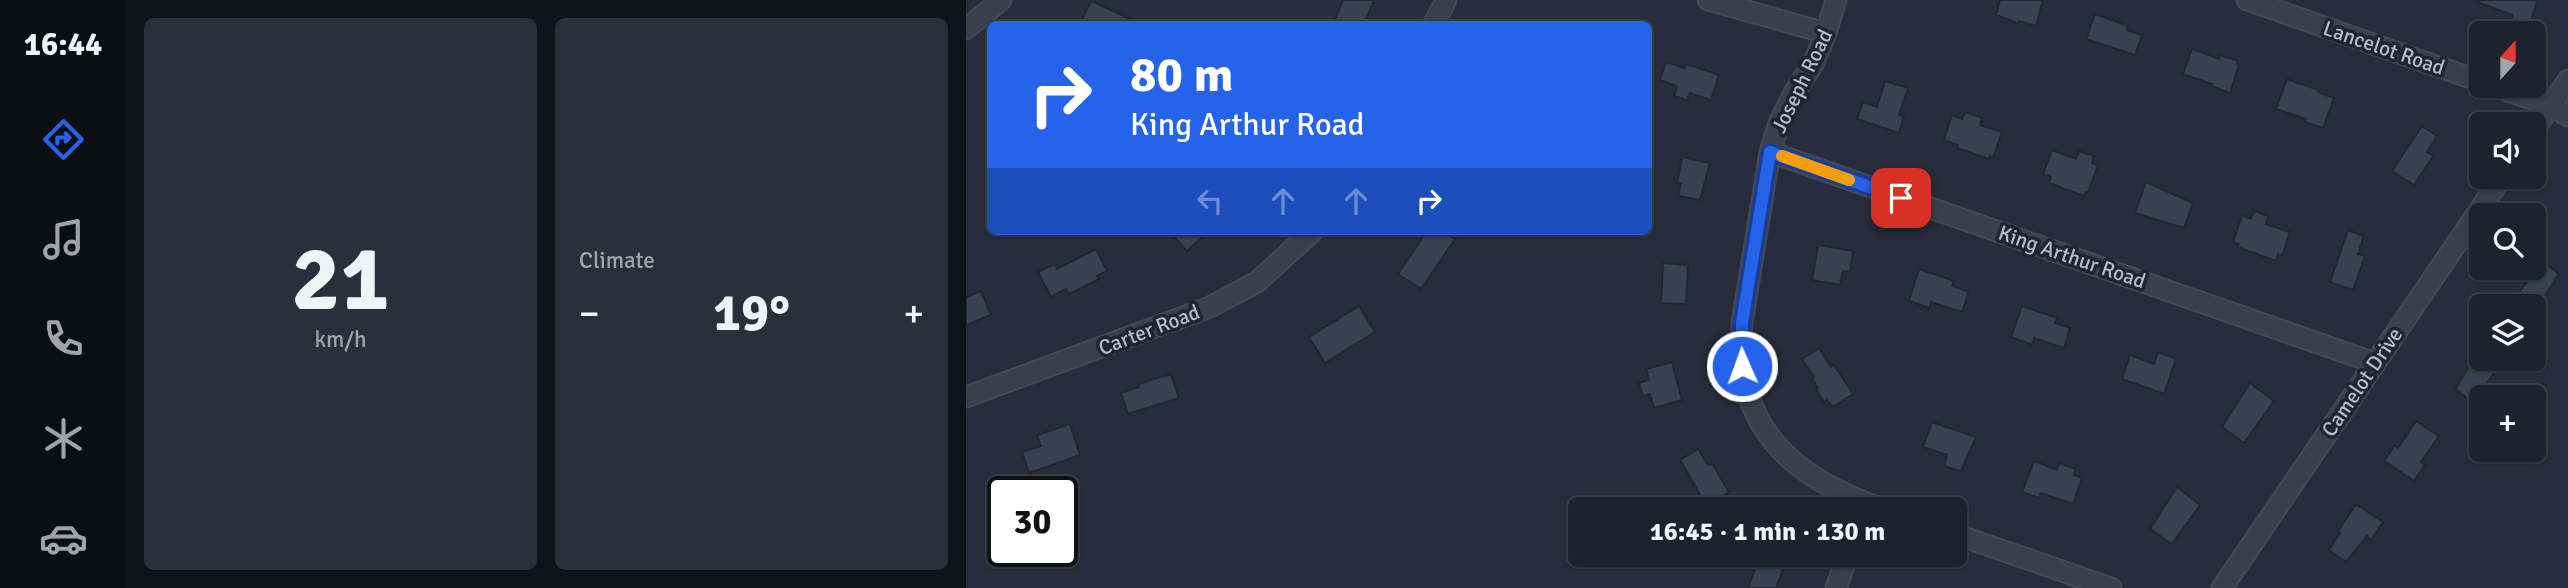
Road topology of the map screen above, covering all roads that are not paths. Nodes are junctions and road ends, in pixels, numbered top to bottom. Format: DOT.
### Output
graph roads {
  1 [pos="1001,0"];
  2 [pos="1446,0"];
  3 [pos="1708,0"];
  4 [pos="1836,0"];
  5 [pos="2247,0"];
  6 [pos="1436,21"];
  7 [pos="966,29"];
  8 [pos="1826,33"];
  9 [pos="2469,77"];
  10 [pos="2568,80"];
  11 [pos="2528,98"];
  12 [pos="2551,106"];
  13 [pos="2546,113"];
  14 [pos="2568,116"];
  15 [pos="1770,152"];
  16 [pos="2494,189"];
  17 [pos="1309,235"];
  18 [pos="2375,363"];
  19 [pos="966,397"];
  20 [pos="1850,497"];
  21 [pos="1967,538"];
  22 [pos="1843,567"];
  23 [pos="1836,588"];
  24 [pos="2111,588"];
  25 [pos="2222,588"];
  1 -- 7 [label="street"];
  2 -- 6 [label="street"];
  3 -- 8 [label="street"];
  4 -- 8 [label="street, Joseph Road"];
  5 -- 9 [label="street, Lancelot Road"];
  8 -- 15 [label="street, Joseph Road"];
  10 -- 12 [label="street"];
  11 -- 12 [label="street"];
  12 -- 13 [label="street"];
  12 -- 14 [label="street"];
  15 -- 18 [label="street, King Arthur Road"];
  15 -- 20 [label="street, Joseph Road"];
  16 -- 18 [label="street, Camelot Drive"];
  17 -- 19 [label="street, Carter Road"];
  18 -- 25 [label="street, Camelot Drive"];
  21 -- 24 [label="street"];
  22 -- 23 [label="street"];
}
